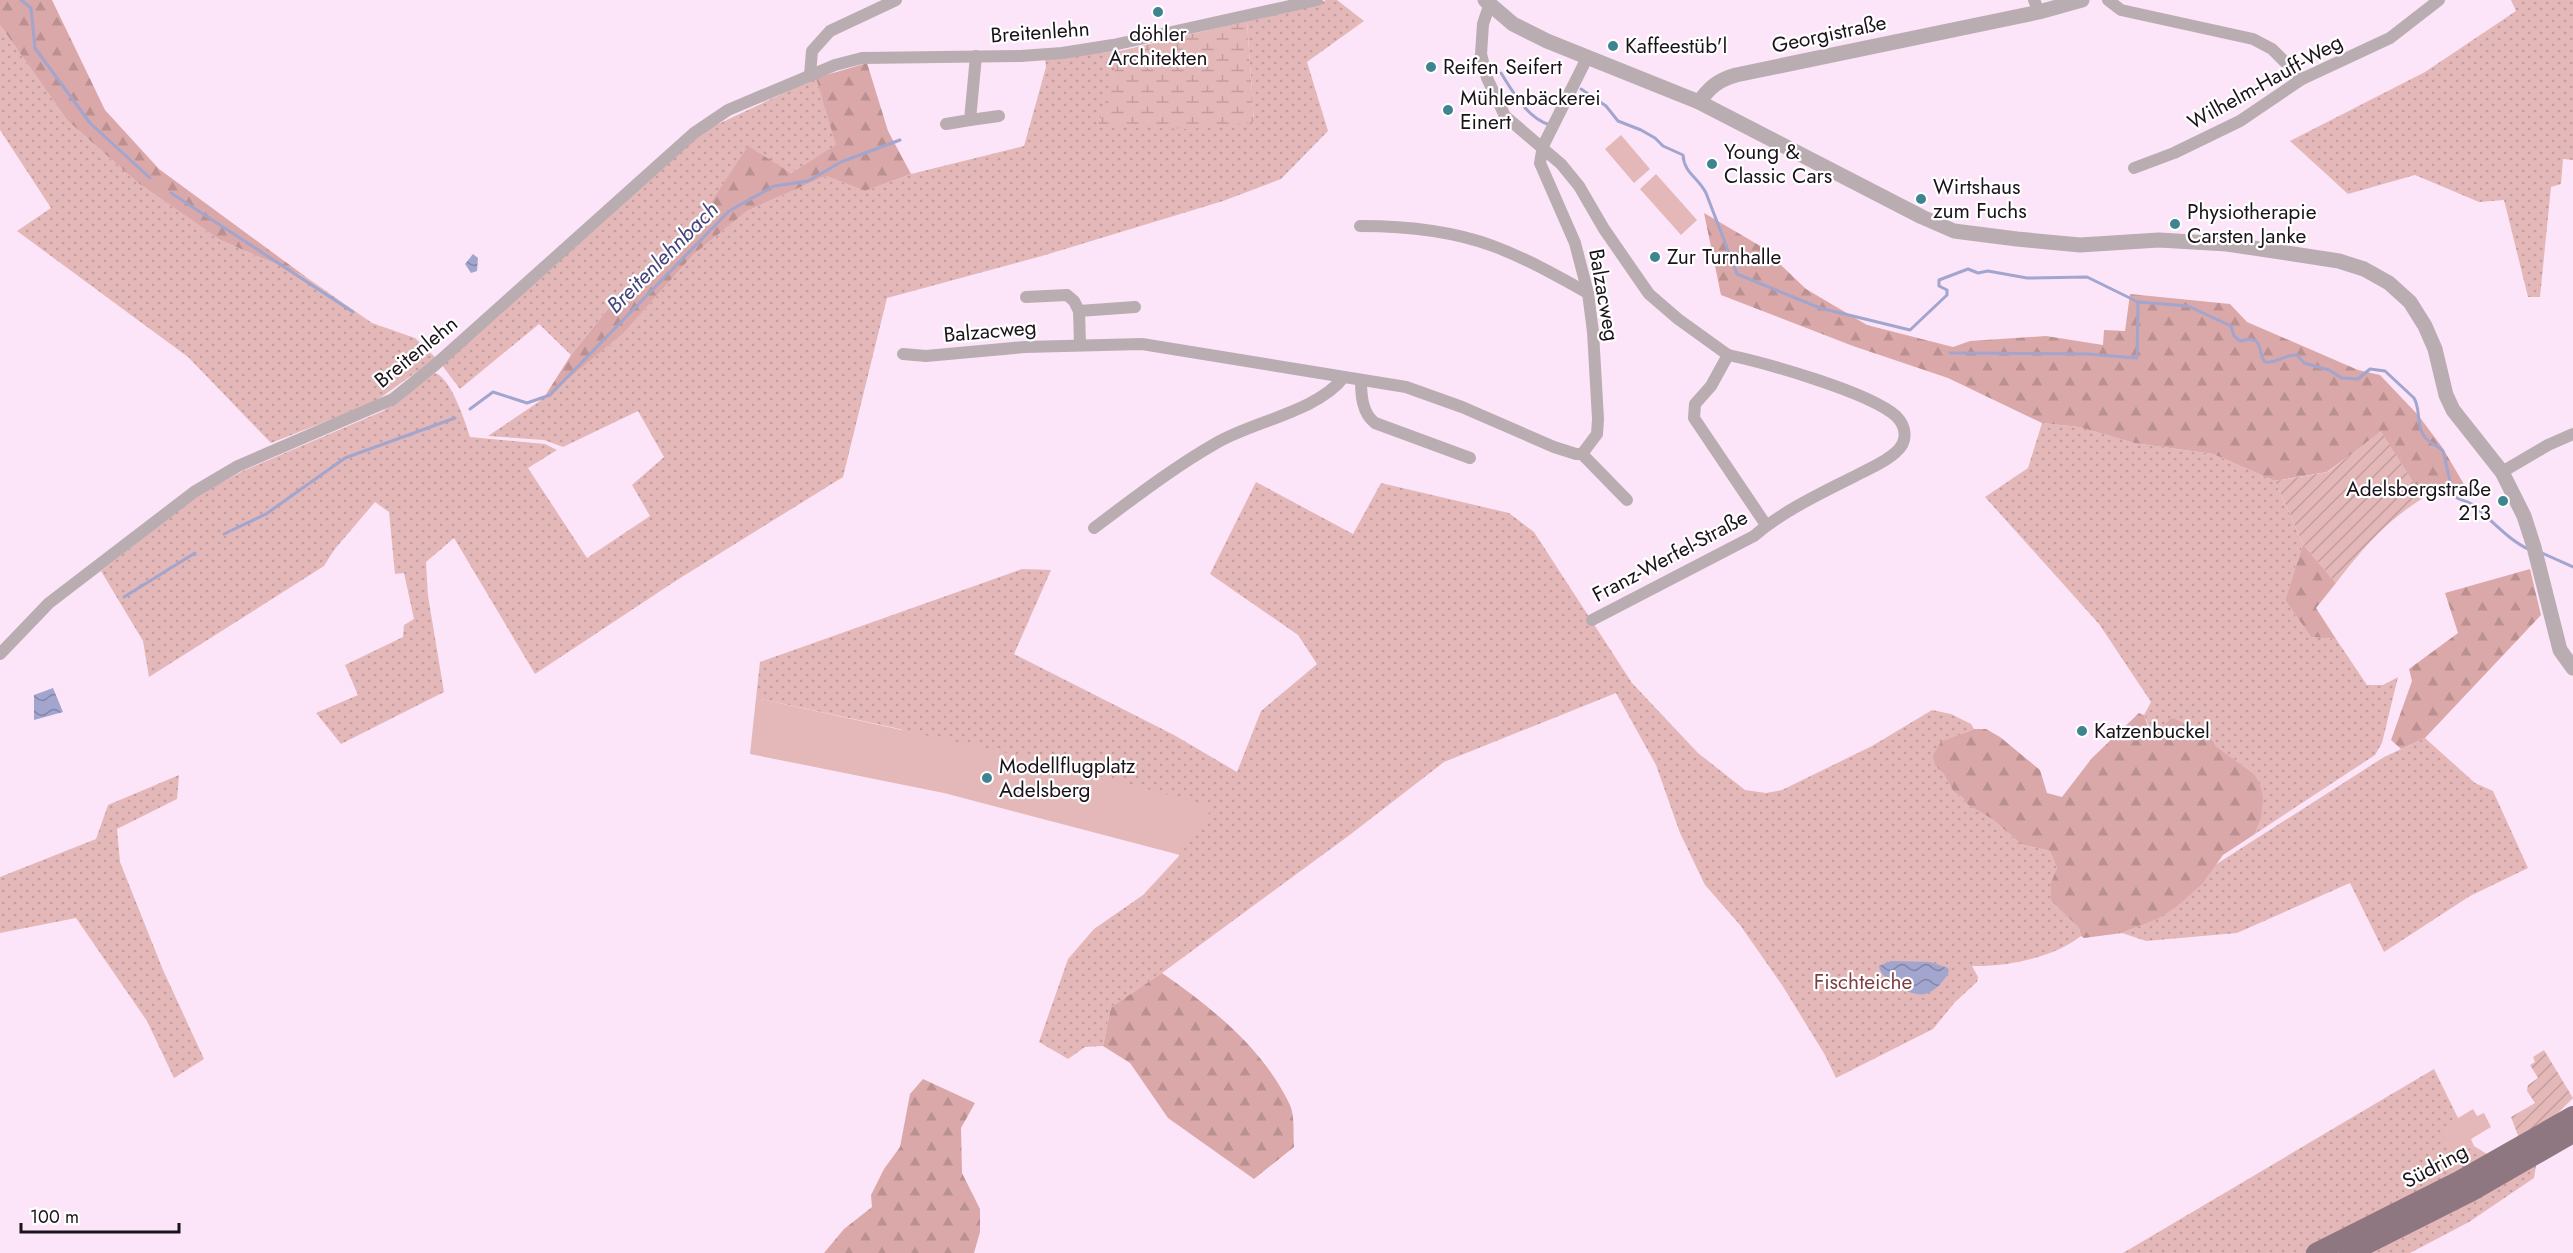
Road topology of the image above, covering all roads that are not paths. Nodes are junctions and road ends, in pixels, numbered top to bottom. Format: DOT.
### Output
graph roads {
  1 [pos="896,0"];
  2 [pos="1317,0"];
  3 [pos="2082,0"];
  4 [pos="2108,0"];
  5 [pos="2439,0"];
  6 [pos="1487,3"];
  7 [pos="2037,6"];
  8 [pos="976,56"];
  9 [pos="1587,57"];
  10 [pos="810,75"];
  11 [pos="2302,79"];
  12 [pos="1699,102"];
  13 [pos="999,116"];
  14 [pos="970,120"];
  15 [pos="946,124"];
  16 [pos="1543,146"];
  17 [pos="2134,168"];
  18 [pos="1360,226"];
  19 [pos="1588,293"];
  20 [pos="1026,297"];
  21 [pos="1135,307"];
  22 [pos="1079,311"];
  23 [pos="1080,344"];
  24 [pos="903,354"];
  25 [pos="1728,355"];
  26 [pos="1343,378"];
  27 [pos="1361,380"];
  28 [pos="2573,434"];
  29 [pos="1582,454"];
  30 [pos="1470,458"];
  31 [pos="2502,472"];
  32 [pos="1627,501"];
  33 [pos="1766,525"];
  34 [pos="1094,528"];
  35 [pos="1592,620"];
  36 [pos="0,654"];
  37 [pos="2573,668"];
  38 [pos="2573,1116"];
  39 [pos="2573,1133"];
  40 [pos="2316,1253"];
  41 [pos="2349,1253"];
  1 -- 10 [label="street"];
  2 -- 8 [label="street, Breitenlehn"];
  3 -- 7 [label="street, Georgistraße"];
  4 -- 11 [label="street"];
  5 -- 11 [label="street, Wilhelm-Hauff-Weg"];
  6 -- 9 [label="street"];
  6 -- 16 [label="street"];
  7 -- 12 [label="street, Georgistraße"];
  8 -- 10 [label="street, Breitenlehn"];
  8 -- 14 [label="street, Breitenlehn"];
  9 -- 12 [label="street"];
  9 -- 16 [label="street, Balzacweg"];
  10 -- 36 [label="street, Breitenlehn"];
  11 -- 17 [label="street, Wilhelm-Hauff-Weg"];
  12 -- 31 [label="street"];
  13 -- 14 [label="street"];
  14 -- 15 [label="street"];
  16 -- 19 [label="street, Balzacweg"];
  16 -- 25 [label="street, Franz-Werfel-Straße"];
  18 -- 19 [label="street"];
  19 -- 29 [label="street, Balzacweg"];
  20 -- 22 [label="street, Balzacweg"];
  21 -- 22 [label="street"];
  22 -- 23 [label="street"];
  23 -- 24 [label="street, Balzacweg"];
  23 -- 26 [label="street, Balzacweg"];
  25 -- 33 [label="street, Franz-Werfel-Straße"];
  25 -- 33 [label="street, Franz-Werfel-Straße"];
  26 -- 27 [label="street, Balzacweg"];
  26 -- 34 [label="street"];
  27 -- 29 [label="street, Balzacweg"];
  27 -- 30 [label="street"];
  28 -- 31 [label="street"];
  29 -- 32 [label="street"];
  31 -- 37 [label="street"];
  33 -- 35 [label="street, Franz-Werfel-Straße"];
  38 -- 40 [label="main road, Südring"];
  39 -- 41 [label="main road, Südring"];
}
